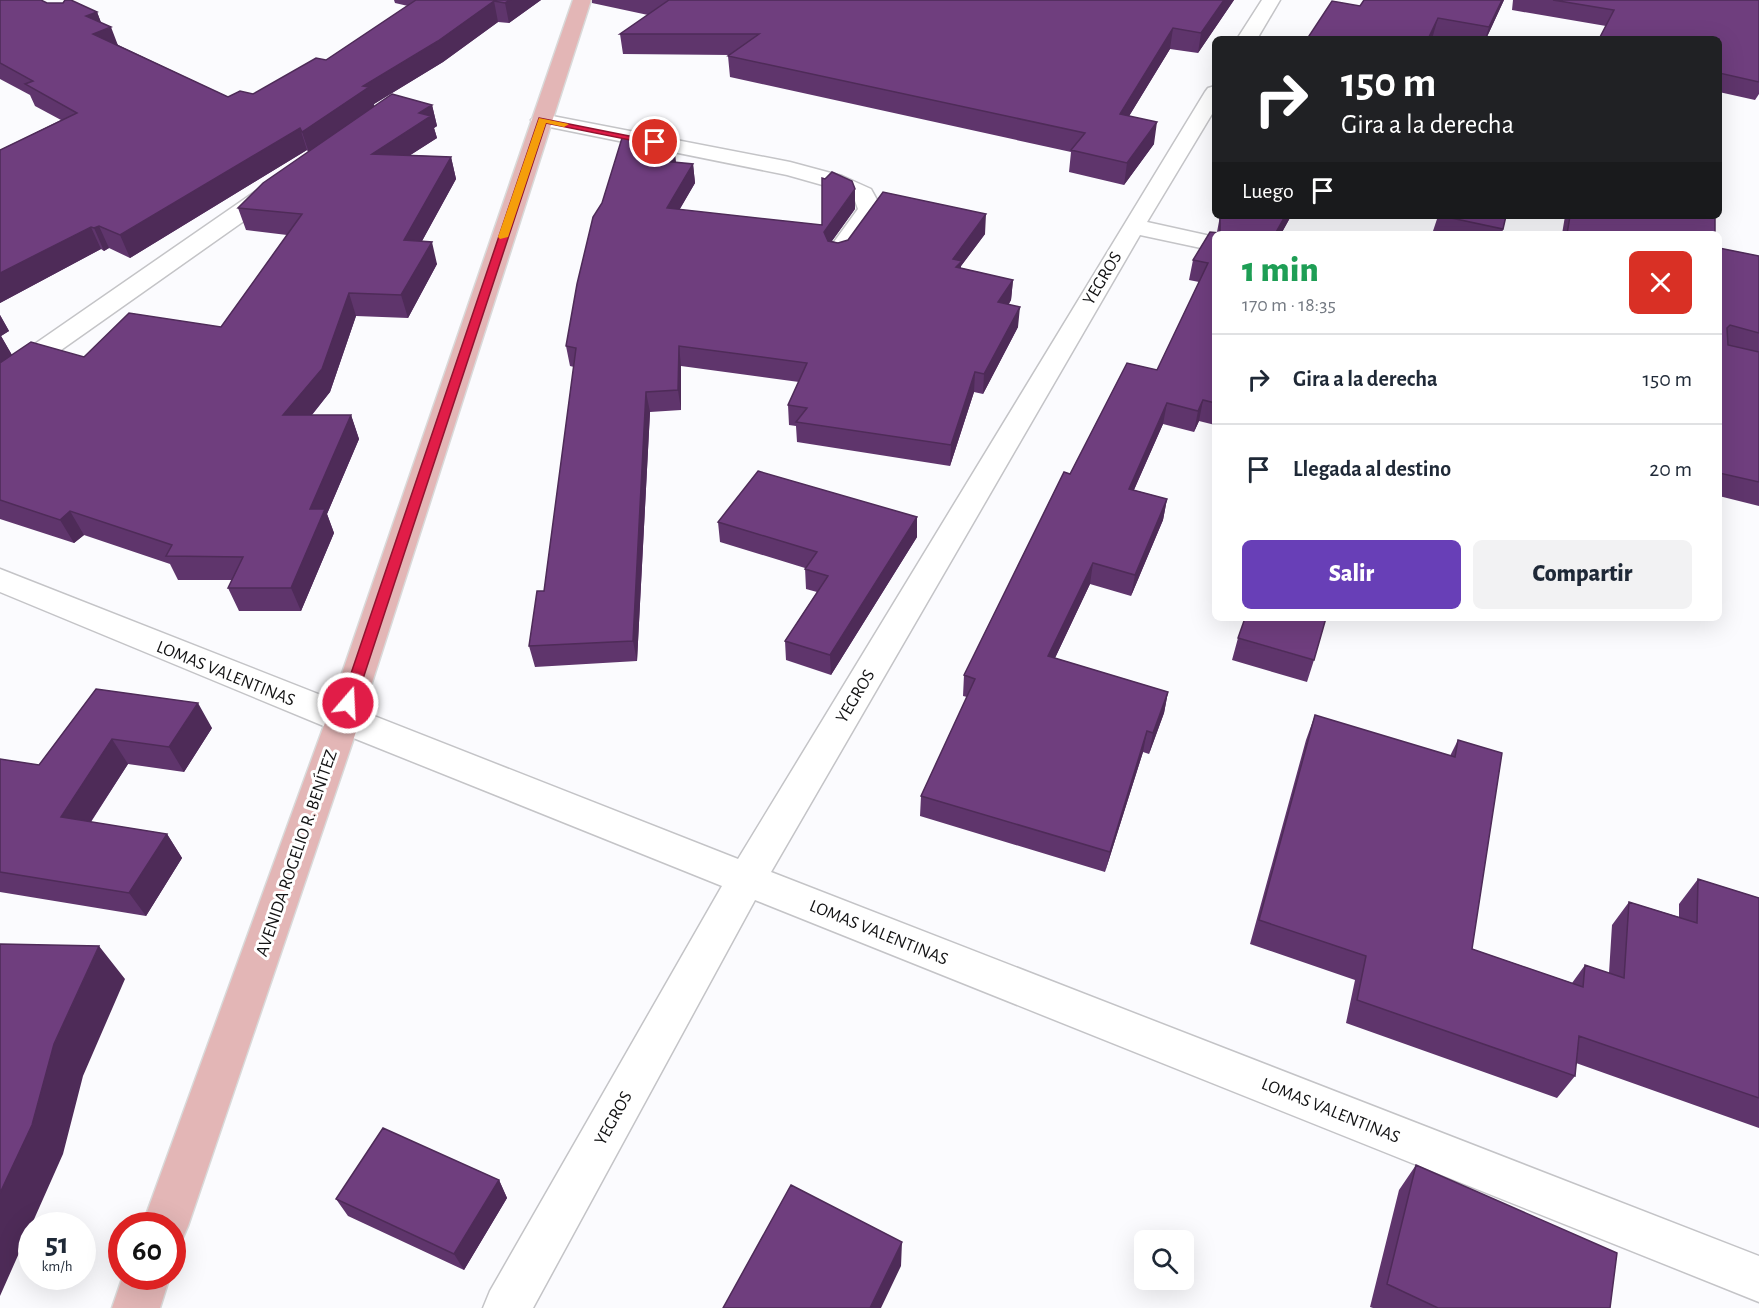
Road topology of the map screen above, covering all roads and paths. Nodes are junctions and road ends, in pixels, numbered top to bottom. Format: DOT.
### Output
graph roads {
  1 [pos="582,0"];
  2 [pos="1271,0"];
  3 [pos="1249,36"];
  4 [pos="1212,97"];
  5 [pos="542,120"];
  6 [pos="291,178"];
  7 [pos="1133,226"];
  8 [pos="1212,243"];
  9 [pos="838,253"];
  10 [pos="0,380"];
  11 [pos="0,580"];
  12 [pos="342,720"];
  13 [pos="746,880"];
  14 [pos="170,1212"];
  15 [pos="1759,1279"];
  16 [pos="142,1290"];
  17 [pos="136,1308"];
  18 [pos="507,1308"];
  1 -- 5 [label="main road, AVENIDA ROGELIO R. BENÍTEZ"];
  2 -- 3 [label="street"];
  4 -- 7 [label="street, YEGROS"];
  5 -- 9 [label="street"];
  5 -- 12 [label="main road, AVENIDA ROGELIO R. BENÍTEZ"];
  6 -- 10 [label="street"];
  7 -- 8 [label="street"];
  7 -- 13 [label="street, YEGROS"];
  11 -- 12 [label="street, LOMAS VALENTINAS"];
  12 -- 13 [label="street, LOMAS VALENTINAS"];
  12 -- 14 [label="main road, AVENIDA ROGELIO R. BENÍTEZ"];
  13 -- 15 [label="street, LOMAS VALENTINAS"];
  13 -- 18 [label="street, YEGROS"];
  16 -- 17 [label="main road"];
}
